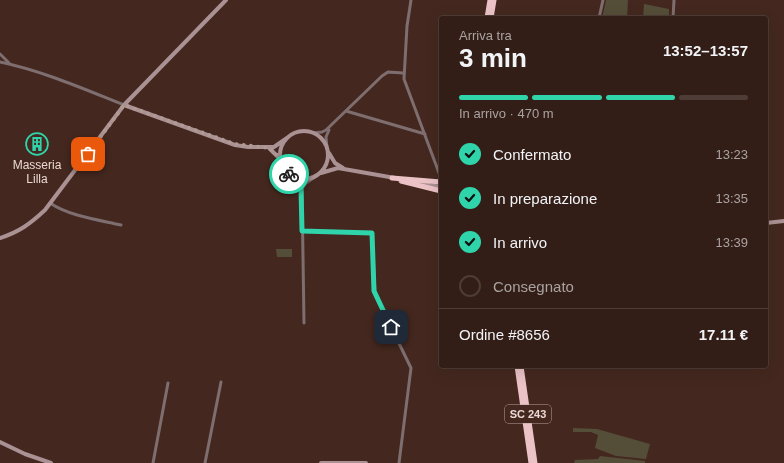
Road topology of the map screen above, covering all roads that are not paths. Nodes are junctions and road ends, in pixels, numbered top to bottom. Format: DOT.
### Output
graph roads {
  1 [pos="226,0"];
  2 [pos="411,0"];
  3 [pos="490,0"];
  4 [pos="494,0"];
  5 [pos="603,0"];
  6 [pos="674,0"];
  7 [pos="487,16"];
  8 [pos="492,16"];
  9 [pos="599,16"];
  10 [pos="673,16"];
  11 [pos="0,54"];
  12 [pos="0,62"];
  13 [pos="10,64"];
  14 [pos="403,73"];
  15 [pos="124,105"];
  16 [pos="346,111"];
  17 [pos="331,126"];
  18 [pos="313,133"];
  19 [pos="425,134"];
  20 [pos="288,138"];
  21 [pos="267,148"];
  22 [pos="328,151"];
  23 [pos="281,160"];
  24 [pos="350,170"];
  25 [pos="321,173"];
  26 [pos="439,173"];
  27 [pos="290,175"];
  28 [pos="315,177"];
  29 [pos="395,179"];
  30 [pos="439,182"];
  31 [pos="439,187"];
  32 [pos="439,190"];
  33 [pos="302,191"];
  34 [pos="50,203"];
  35 [pos="784,221"];
  36 [pos="768,223"];
  37 [pos="121,225"];
  38 [pos="302,231"];
  39 [pos="0,238"];
  40 [pos="304,322"];
  41 [pos="517,368"];
  42 [pos="521,368"];
  43 [pos="221,382"];
  44 [pos="168,383"];
  45 [pos="0,442"];
  46 [pos="51,463"];
  47 [pos="153,463"];
  48 [pos="205,463"];
  49 [pos="321,463"];
  50 [pos="366,463"];
  51 [pos="399,463"];
  52 [pos="531,463"];
  53 [pos="535,463"];
  1 -- 15 [label="street"];
  2 -- 14 [label="street"];
  3 -- 7 [label="highway"];
  4 -- 8 [label="highway"];
  5 -- 9 [label="street"];
  6 -- 10 [label="street"];
  11 -- 13 [label="street"];
  12 -- 13 [label="street"];
  13 -- 15 [label="street"];
  14 -- 16 [label="street"];
  14 -- 19 [label="street"];
  15 -- 21 [label="street"];
  15 -- 34 [label="street"];
  16 -- 17 [label="street"];
  16 -- 19 [label="street"];
  17 -- 18 [label="street"];
  17 -- 22 [label="street"];
  18 -- 20 [label="street"];
  18 -- 22 [label="street"];
  19 -- 26 [label="street"];
  20 -- 21 [label="street"];
  20 -- 23 [label="street"];
  21 -- 23 [label="street"];
  22 -- 24 [label="street"];
  22 -- 25 [label="street"];
  23 -- 27 [label="street"];
  24 -- 25 [label="street"];
  24 -- 29 [label="street"];
  25 -- 28 [label="street"];
  27 -- 28 [label="street"];
  27 -- 33 [label="street"];
  28 -- 33 [label="street"];
  29 -- 30 [label="highway"];
  29 -- 31 [label="street"];
  29 -- 32 [label="highway"];
  33 -- 38 [label="street"];
  34 -- 37 [label="street"];
  34 -- 39 [label="street"];
  35 -- 36 [label="street"];
  38 -- 40 [label="street"];
  38 -- 51 [label="street"];
  41 -- 52 [label="highway, SC 243"];
  42 -- 53 [label="highway, SC 243"];
  43 -- 48 [label="street"];
  44 -- 47 [label="street"];
  45 -- 46 [label="street"];
  49 -- 50 [label="street"];
}
